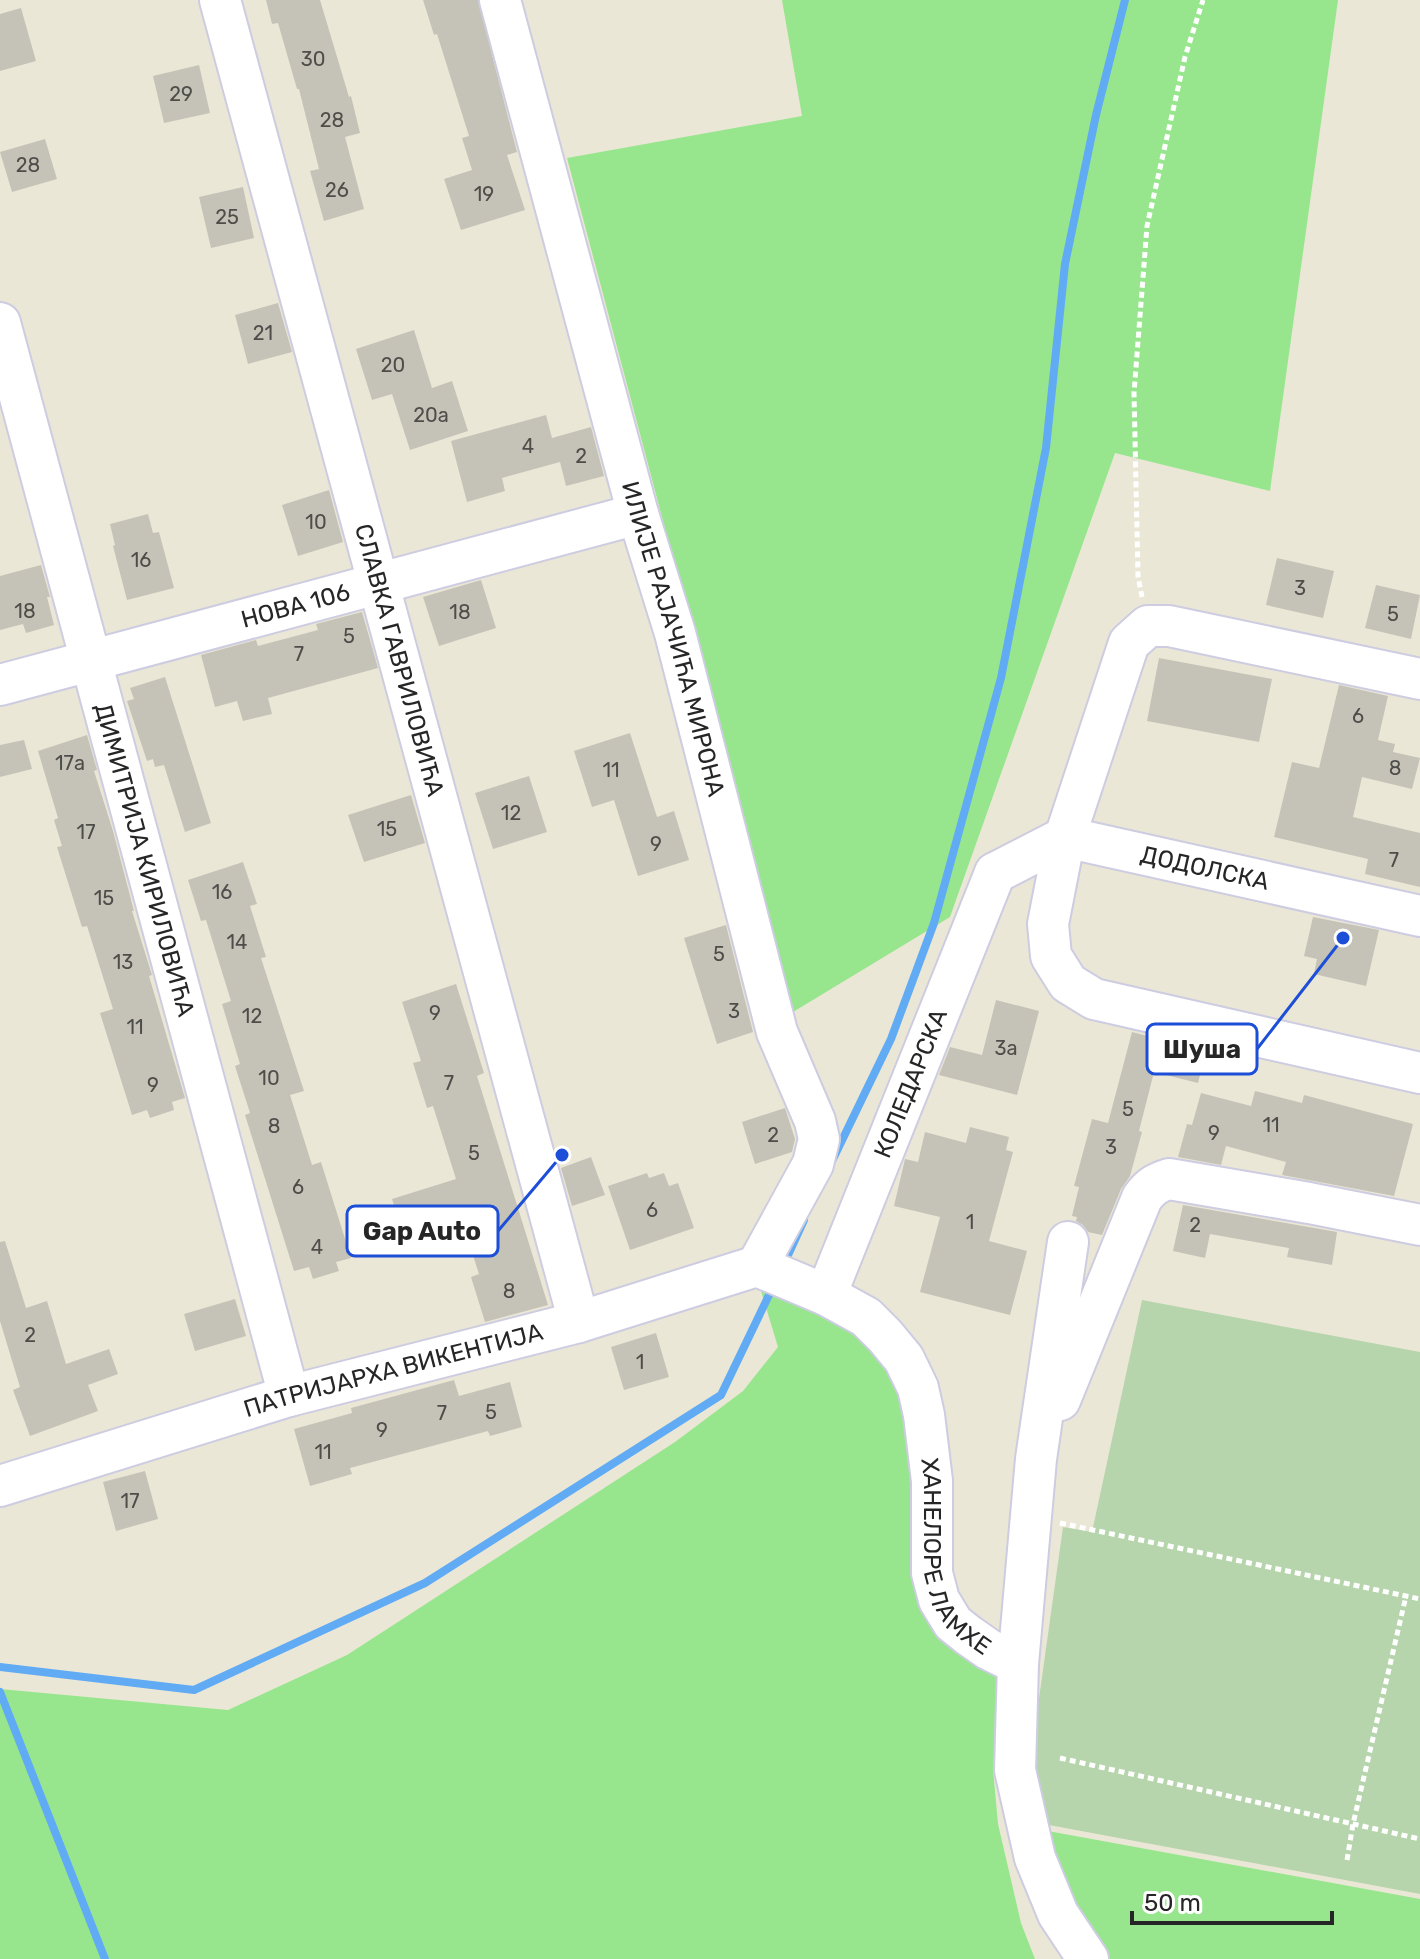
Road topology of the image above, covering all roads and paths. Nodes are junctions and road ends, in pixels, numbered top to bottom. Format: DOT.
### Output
graph roads {
  1 [pos="220,0"];
  2 [pos="500,0"];
  3 [pos="1203,0"];
  4 [pos="0,323"];
  5 [pos="638,514"];
  6 [pos="379,583"];
  7 [pos="1148,626"];
  8 [pos="90,661"];
  9 [pos="1420,679"];
  10 [pos="0,685"];
  11 [pos="1065,837"];
  12 [pos="995,873"];
  13 [pos="1055,891"];
  14 [pos="1420,916"];
  15 [pos="1420,1073"];
  16 [pos="1420,1225"];
  17 [pos="1068,1242"];
  18 [pos="772,1272"];
  19 [pos="826,1295"];
  20 [pos="579,1322"];
  21 [pos="289,1396"];
  22 [pos="1036,1459"];
  23 [pos="0,1486"];
  24 [pos="1031,1517"];
  25 [pos="1406,1596"];
  26 [pos="1420,1599"];
  27 [pos="1018,1664"];
  28 [pos="1060,1758"];
  29 [pos="1353,1824"];
  30 [pos="1420,1839"];
  31 [pos="1347,1860"];
  32 [pos="1088,1959"];
  1 -- 6 [label="street, СЛАВКА ГАВРИЛОВИЋА"];
  2 -- 5 [label="street, ИЛИЈЕ РАЈАЧИЋА МИРОНА"];
  3 -- 7 [label="path"];
  4 -- 8 [label="street, ДИМИТРИЈА КИРИЛОВИЋА"];
  5 -- 6 [label="street, НОВА 106"];
  5 -- 18 [label="street, ИЛИЈЕ РАЈАЧИЋА МИРОНА"];
  6 -- 8 [label="street, НОВА 106"];
  6 -- 20 [label="street, СЛАВКА ГАВРИЛОВИЋА"];
  7 -- 9 [label="street"];
  7 -- 11 [label="street"];
  8 -- 10 [label="street, НОВА 106"];
  8 -- 21 [label="street, ДИМИТРИЈА КИРИЛОВИЋА"];
  11 -- 12 [label="street"];
  11 -- 13 [label="street"];
  11 -- 14 [label="street, ДОДОЛСКА"];
  12 -- 13 [label="street"];
  12 -- 19 [label="street, КОЛЕДАРСКА"];
  13 -- 15 [label="street"];
  16 -- 22 [label="street"];
  17 -- 22 [label="street"];
  18 -- 19 [label="street, ХАНЕЛОРЕ ЛАМХЕ"];
  18 -- 20 [label="street, ПАТРИЈАРХА ВИКЕНТИЈА"];
  19 -- 27 [label="street, ХАНЕЛОРЕ ЛАМХЕ"];
  20 -- 21 [label="street, ПАТРИЈАРХА ВИКЕНТИЈА"];
  21 -- 23 [label="street, ПАТРИЈАРХА ВИКЕНТИЈА"];
  22 -- 24 [label="street"];
  24 -- 25 [label="path"];
  24 -- 27 [label="street"];
  25 -- 26 [label="path"];
  25 -- 29 [label="path"];
  27 -- 32 [label="street, ХАНЕЛОРЕ ЛАМХЕ"];
  28 -- 29 [label="path"];
  29 -- 30 [label="path"];
  29 -- 31 [label="path"];
}
